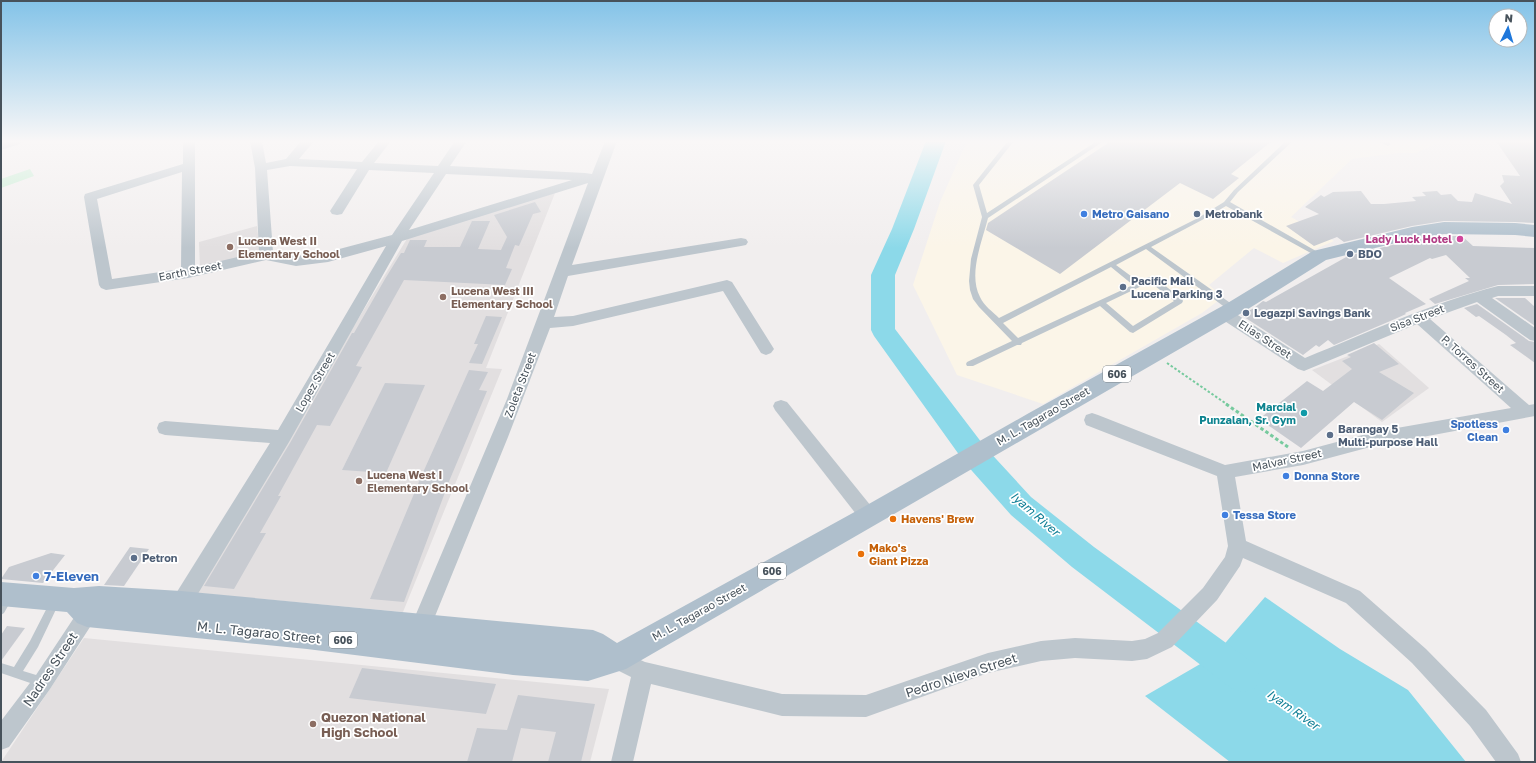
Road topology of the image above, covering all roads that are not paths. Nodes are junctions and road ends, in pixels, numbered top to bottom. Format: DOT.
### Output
graph roads {
  1 [pos="154,177"];
  2 [pos="188,177"];
  3 [pos="262,177"];
  4 [pos="358,177"];
  5 [pos="438,177"];
  6 [pos="586,177"];
  7 [pos="596,177"];
  8 [pos="982,177"];
  9 [pos="1047,177"];
  10 [pos="1252,177"];
  11 [pos="1226,204"];
  12 [pos="337,211"];
  13 [pos="985,217"];
  14 [pos="1535,231"];
  15 [pos="397,238"];
  16 [pos="741,242"];
  17 [pos="1146,246"];
  18 [pos="266,254"];
  19 [pos="1320,255"];
  20 [pos="1112,264"];
  21 [pos="561,272"];
  22 [pos="188,273"];
  23 [pos="1138,285"];
  24 [pos="1535,291"];
  25 [pos="1479,296"];
  26 [pos="1101,303"];
  27 [pos="1229,311"];
  28 [pos="1419,317"];
  29 [pos="998,322"];
  30 [pos="544,323"];
  31 [pos="1535,336"];
  32 [pos="1018,343"];
  33 [pos="766,349"];
  34 [pos="970,364"];
  35 [pos="1304,365"];
  36 [pos="781,406"];
  37 [pos="1530,411"];
  38 [pos="1092,420"];
  39 [pos="165,428"];
  40 [pos="283,437"];
  41 [pos="1225,472"];
  42 [pos="869,517"];
  43 [pos="1237,546"];
  44 [pos="4,599"];
  45 [pos="79,602"];
  46 [pos="175,613"];
  47 [pos="421,626"];
  48 [pos="616,659"];
  49 [pos="1,668"];
  50 [pos="643,672"];
  51 [pos="16,673"];
  52 [pos="43,682"];
  53 [pos="1,739"];
  54 [pos="622,762"];
  55 [pos="1510,762"];
  1 -- 22 [label="street, Earth Street"];
  2 -- 22 [label="street"];
  3 -- 18 [label="street"];
  4 -- 12 [label="street"];
  5 -- 15 [label="street, Lopez Street"];
  6 -- 7 [label="street"];
  7 -- 15 [label="street, Earth Street"];
  7 -- 21 [label="street, Zoleta Street"];
  8 -- 13 [label="lane"];
  9 -- 13 [label="lane"];
  10 -- 11 [label="lane"];
  11 -- 17 [label="lane"];
  11 -- 19 [label="lane"];
  13 -- 29 [label="lane"];
  14 -- 19 [label="main road, M. L. Tagarao Street / 606"];
  15 -- 18 [label="street, Earth Street"];
  15 -- 40 [label="street, Lopez Street"];
  16 -- 21 [label="street"];
  17 -- 20 [label="lane"];
  17 -- 27 [label="lane"];
  18 -- 22 [label="street, Earth Street"];
  19 -- 27 [label="main road, M. L. Tagarao Street / 606"];
  20 -- 23 [label="lane"];
  20 -- 29 [label="lane"];
  21 -- 30 [label="street, Zoleta Street"];
  23 -- 26 [label="lane"];
  23 -- 26 [label="lane"];
  24 -- 25 [label="street, Sisa Street"];
  25 -- 28 [label="street, Sisa Street"];
  25 -- 31 [label="street"];
  26 -- 32 [label="lane"];
  27 -- 35 [label="street, Elias Street"];
  27 -- 42 [label="main road, M. L. Tagarao Street / 606"];
  28 -- 35 [label="street, Sisa Street"];
  28 -- 37 [label="street, P. Torres Street"];
  29 -- 32 [label="lane"];
  30 -- 33 [label="street"];
  30 -- 47 [label="street, Zoleta Street"];
  32 -- 34 [label="lane"];
  36 -- 42 [label="street"];
  37 -- 41 [label="street, Malvar Street"];
  38 -- 41 [label="street"];
  39 -- 40 [label="street"];
  40 -- 46 [label="street, Lopez Street"];
  41 -- 43 [label="street"];
  42 -- 48 [label="main road, M. L. Tagarao Street / 606"];
  43 -- 50 [label="street, Pedro Nieva Street"];
  43 -- 55 [label="street"];
  44 -- 45 [label="main road, M. L. Tagarao Street / 606"];
  45 -- 46 [label="main road, M. L. Tagarao Street / 606"];
  45 -- 51 [label="lane"];
  45 -- 52 [label="street, Nadres Street"];
  46 -- 47 [label="main road, M. L. Tagarao Street / 606"];
  46 -- 48 [label="main road, M. L. Tagarao Street / 606"];
  47 -- 48 [label="main road, M. L. Tagarao Street / 606"];
  48 -- 50 [label="street, Pedro Nieva Street"];
  49 -- 51 [label="lane"];
  50 -- 54 [label="street"];
  51 -- 52 [label="lane"];
  52 -- 53 [label="street, Nadres Street"];
}
